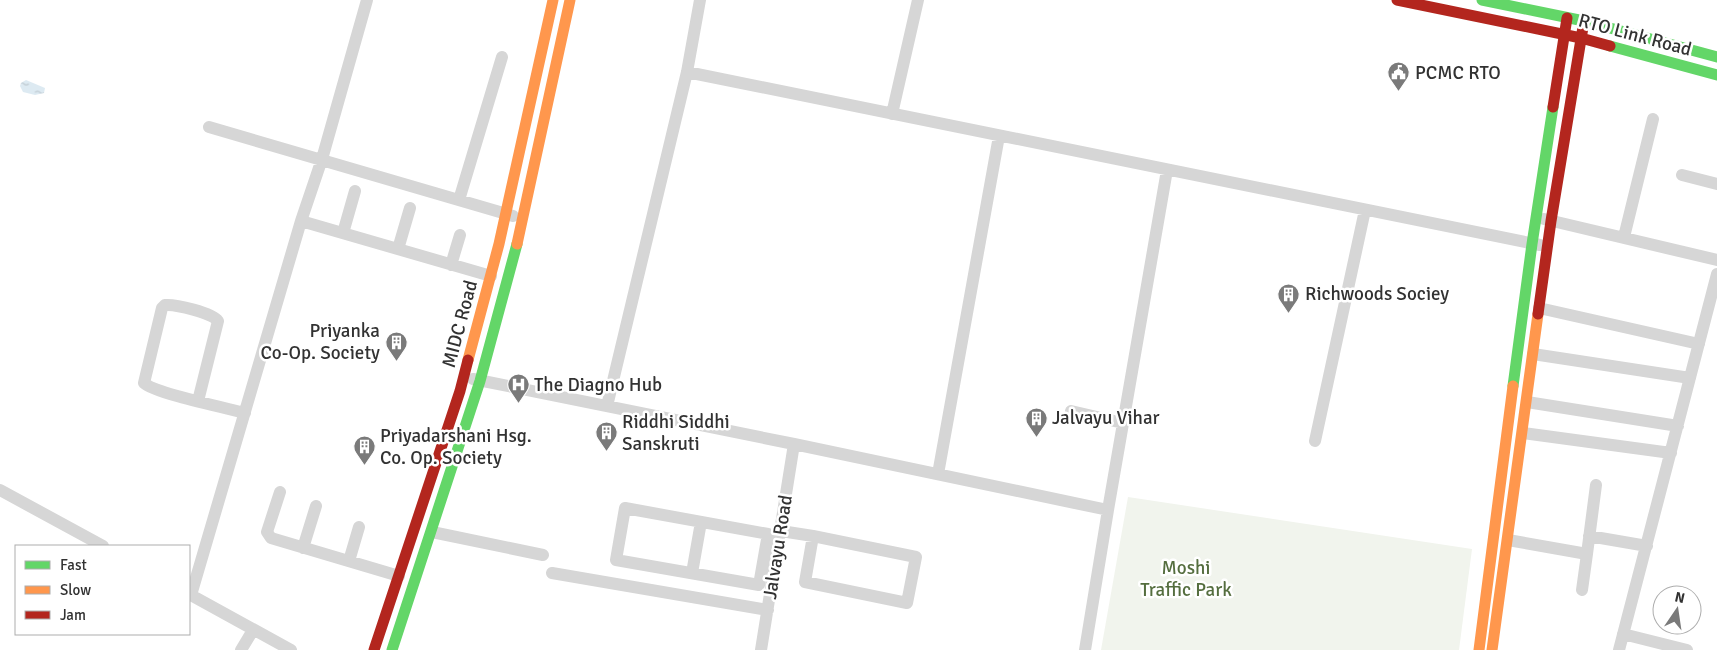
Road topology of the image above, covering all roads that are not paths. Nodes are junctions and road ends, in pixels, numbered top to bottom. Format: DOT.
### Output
graph roads {
  1 [pos="367,0"];
  2 [pos="553,0"];
  3 [pos="570,0"];
  4 [pos="700,0"];
  5 [pos="918,0"];
  6 [pos="1397,0"];
  7 [pos="1482,0"];
  8 [pos="1567,18"];
  9 [pos="1584,21"];
  10 [pos="1564,35"];
  11 [pos="1581,38"];
  12 [pos="502,57"];
  13 [pos="1717,57"];
  14 [pos="687,72"];
  15 [pos="1717,75"];
  16 [pos="892,114"];
  17 [pos="1653,119"];
  18 [pos="209,127"];
  19 [pos="999,136"];
  20 [pos="322,159"];
  21 [pos="1167,170"];
  22 [pos="1682,176"];
  23 [pos="1717,184"];
  24 [pos="355,191"];
  25 [pos="459,200"];
  26 [pos="410,208"];
  27 [pos="1365,210"];
  28 [pos="506,214"];
  29 [pos="523,218"];
  30 [pos="1536,218"];
  31 [pos="301,221"];
  32 [pos="1551,221"];
  33 [pos="343,233"];
  34 [pos="460,235"];
  35 [pos="1624,238"];
  36 [pos="1532,244"];
  37 [pos="1547,247"];
  38 [pos="398,249"];
  39 [pos="1717,260"];
  40 [pos="451,265"];
  41 [pos="1717,274"];
  42 [pos="491,276"];
  43 [pos="1539,308"];
  44 [pos="1699,344"];
  45 [pos="1533,354"];
  46 [pos="464,376"];
  47 [pos="1690,378"];
  48 [pos="480,381"];
  49 [pos="198,401"];
  50 [pos="1527,402"];
  51 [pos="606,406"];
  52 [pos="1071,411"];
  53 [pos="245,413"];
  54 [pos="1123,423"];
  55 [pos="1678,426"];
  56 [pos="1523,433"];
  57 [pos="1315,441"];
  58 [pos="794,444"];
  59 [pos="1671,452"];
  60 [pos="938,474"];
  61 [pos="1596,484"];
  62 [pos="0,490"];
  63 [pos="280,492"];
  64 [pos="316,506"];
  65 [pos="1108,510"];
  66 [pos="701,522"];
  67 [pos="359,527"];
  68 [pos="781,531"];
  69 [pos="432,532"];
  70 [pos="813,536"];
  71 [pos="1589,536"];
  72 [pos="1508,540"];
  73 [pos="101,545"];
  74 [pos="772,546"];
  75 [pos="1647,546"];
  76 [pos="303,548"];
  77 [pos="543,554"];
  78 [pos="1587,554"];
  79 [pos="348,561"];
  80 [pos="552,573"];
  81 [pos="692,573"];
  82 [pos="399,576"];
  83 [pos="1582,590"];
  84 [pos="190,595"];
  85 [pos="768,610"];
  86 [pos="253,630"];
  87 [pos="1623,634"];
  88 [pos="241,650"];
  89 [pos="291,650"];
  90 [pos="374,650"];
  91 [pos="392,650"];
  92 [pos="762,650"];
  93 [pos="1085,650"];
  94 [pos="1479,650"];
  95 [pos="1492,650"];
  96 [pos="1619,650"];
  97 [pos="1687,650"];
  1 -- 20 [label="street"];
  2 -- 28 [label="main road, MIDC Road"];
  3 -- 29 [label="main road, MIDC Road"];
  4 -- 14 [label="street"];
  5 -- 16 [label="street"];
  6 -- 10 [label="main road, RTO Link Road"];
  7 -- 8 [label="main road, RTO Link Road"];
  8 -- 9 [label="main road, RTO Link Road"];
  8 -- 10 [label="main road"];
  9 -- 11 [label="main road"];
  9 -- 13 [label="main road, RTO Link Road"];
  10 -- 11 [label="main road, RTO Link Road"];
  10 -- 30 [label="main road"];
  11 -- 15 [label="main road, RTO Link Road"];
  11 -- 32 [label="main road"];
  12 -- 25 [label="street"];
  14 -- 16 [label="street"];
  14 -- 51 [label="street"];
  16 -- 19 [label="street"];
  17 -- 35 [label="street"];
  18 -- 20 [label="street"];
  19 -- 21 [label="street"];
  19 -- 60 [label="street"];
  20 -- 25 [label="street"];
  20 -- 31 [label="street"];
  21 -- 27 [label="street"];
  21 -- 54 [label="street"];
  22 -- 23 [label="street"];
  24 -- 33 [label="street"];
  25 -- 28 [label="street"];
  26 -- 38 [label="street"];
  27 -- 36 [label="street"];
  27 -- 57 [label="street"];
  28 -- 29 [label="street"];
  28 -- 42 [label="main road, MIDC Road"];
  29 -- 48 [label="main road, MIDC Road"];
  30 -- 32 [label="street"];
  30 -- 36 [label="main road"];
  31 -- 33 [label="street"];
  31 -- 53 [label="street"];
  32 -- 35 [label="street"];
  32 -- 37 [label="main road"];
  33 -- 38 [label="street"];
  34 -- 40 [label="street"];
  35 -- 39 [label="street"];
  36 -- 37 [label="street"];
  36 -- 94 [label="main road"];
  37 -- 43 [label="main road"];
  38 -- 40 [label="street"];
  40 -- 42 [label="street"];
  41 -- 44 [label="street"];
  42 -- 46 [label="main road, MIDC Road"];
  43 -- 44 [label="street"];
  43 -- 45 [label="main road"];
  44 -- 47 [label="street"];
  45 -- 47 [label="street"];
  45 -- 50 [label="main road"];
  46 -- 48 [label="street"];
  46 -- 82 [label="main road, MIDC Road"];
  47 -- 55 [label="street"];
  48 -- 51 [label="street"];
  48 -- 69 [label="main road, MIDC Road"];
  49 -- 49 [label="street"];
  49 -- 53 [label="street"];
  50 -- 55 [label="street"];
  50 -- 56 [label="main road"];
  51 -- 58 [label="street"];
  52 -- 54 [label="street"];
  53 -- 84 [label="street"];
  54 -- 65 [label="street"];
  55 -- 59 [label="street"];
  56 -- 59 [label="street"];
  56 -- 72 [label="main road"];
  58 -- 60 [label="street"];
  58 -- 68 [label="street, Jalvayu Road"];
  59 -- 75 [label="street"];
  60 -- 65 [label="street"];
  61 -- 71 [label="street"];
  62 -- 73 [label="street"];
  63 -- 76 [label="street"];
  64 -- 76 [label="street"];
  65 -- 93 [label="street"];
  66 -- 74 [label="street"];
  66 -- 81 [label="street"];
  66 -- 81 [label="street"];
  67 -- 79 [label="street"];
  68 -- 70 [label="street"];
  68 -- 74 [label="street, Jalvayu Road"];
  69 -- 77 [label="street"];
  69 -- 91 [label="main road, MIDC Road"];
  70 -- 70 [label="street"];
  71 -- 75 [label="street"];
  71 -- 78 [label="street"];
  72 -- 78 [label="street"];
  72 -- 95 [label="main road"];
  74 -- 81 [label="street"];
  74 -- 85 [label="street, Jalvayu Road"];
  75 -- 87 [label="street"];
  76 -- 79 [label="street"];
  78 -- 83 [label="street"];
  79 -- 82 [label="street"];
  80 -- 85 [label="street"];
  82 -- 90 [label="main road, MIDC Road"];
  84 -- 86 [label="street"];
  85 -- 92 [label="street, Jalvayu Road"];
  86 -- 88 [label="street"];
  86 -- 89 [label="street"];
  87 -- 96 [label="street"];
  87 -- 97 [label="street"];
}
